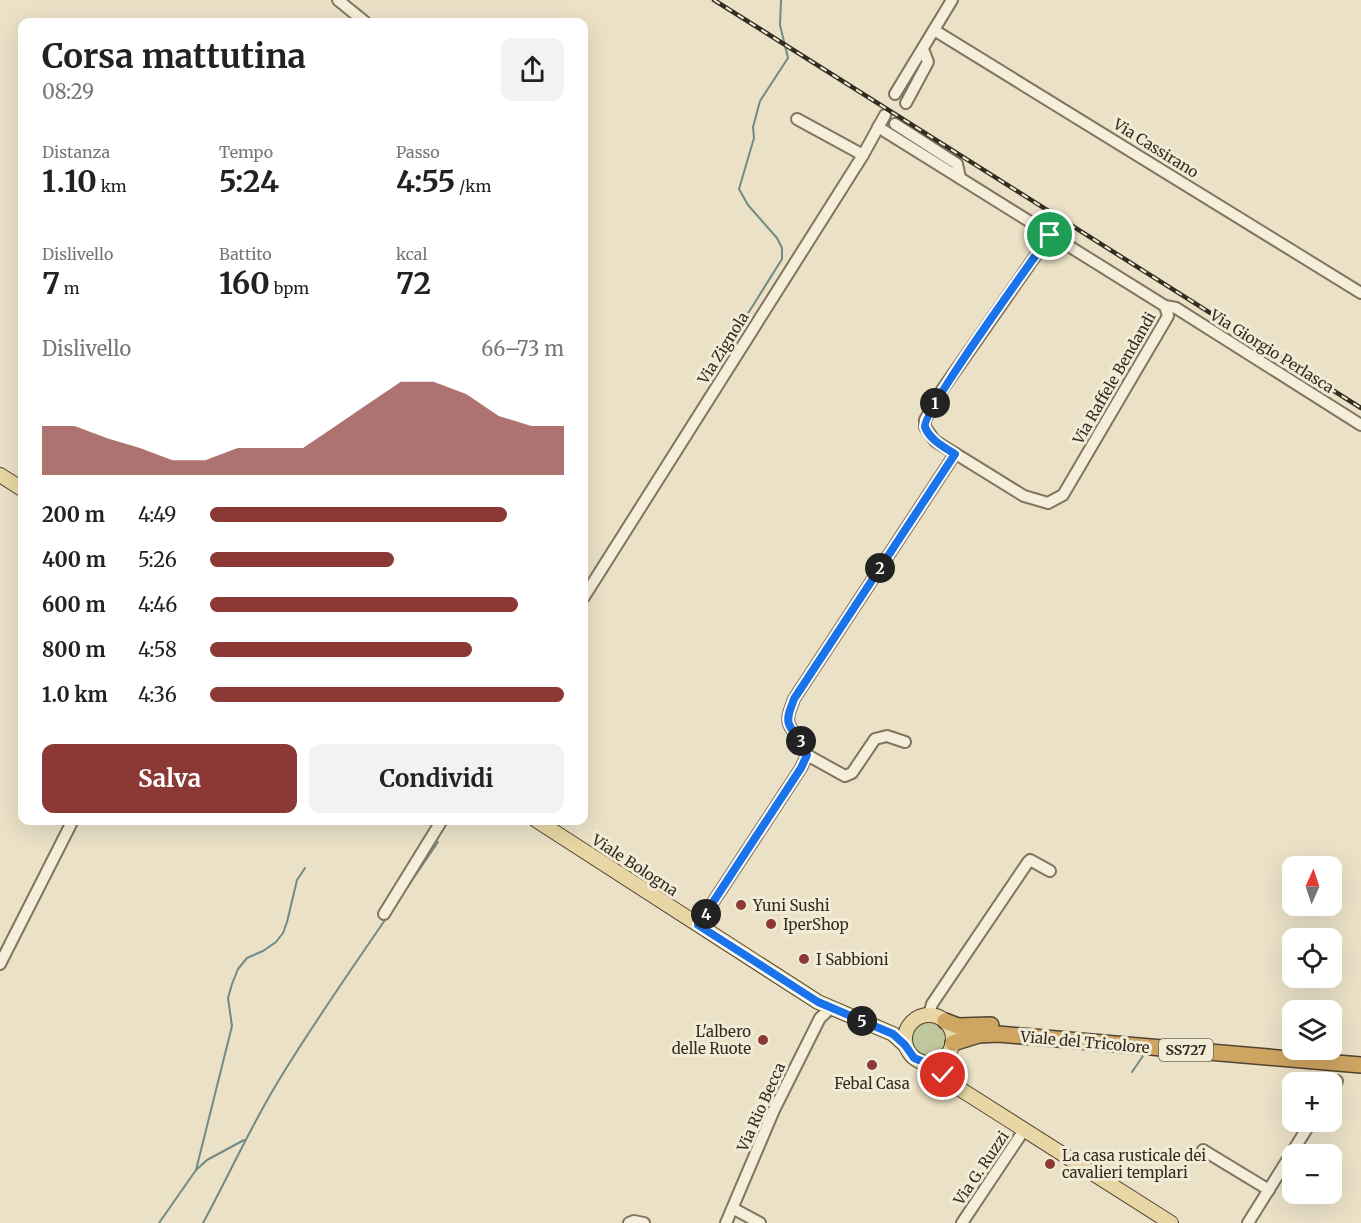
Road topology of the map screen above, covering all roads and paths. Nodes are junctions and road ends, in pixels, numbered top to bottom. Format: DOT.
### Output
graph roads {
  1 [pos="339,0"];
  2 [pos="952,0"];
  3 [pos="360,18"];
  4 [pos="933,30"];
  5 [pos="923,49"];
  6 [pos="896,94"];
  7 [pos="906,103"];
  8 [pos="885,115"];
  9 [pos="797,119"];
  10 [pos="895,124"];
  11 [pos="878,127"];
  12 [pos="863,154"];
  13 [pos="960,178"];
  14 [pos="1050,235"];
  15 [pos="1361,293"];
  16 [pos="1165,306"];
  17 [pos="1361,425"];
  18 [pos="955,454"];
  19 [pos="0,474"];
  20 [pos="18,486"];
  21 [pos="588,591"];
  22 [pos="905,742"];
  23 [pos="807,755"];
  24 [pos="70,825"];
  25 [pos="439,825"];
  26 [pos="544,825"];
  27 [pos="1050,871"];
  28 [pos="384,914"];
  29 [pos="698,925"];
  30 [pos="0,964"];
  31 [pos="835,1010"];
  32 [pos="929,1015"];
  33 [pos="914,1020"];
  34 [pos="945,1021"];
  35 [pos="905,1045"];
  36 [pos="951,1048"];
  37 [pos="1282,1048"];
  38 [pos="1342,1053"];
  39 [pos="1361,1055"];
  40 [pos="929,1064"];
  41 [pos="1361,1065"];
  42 [pos="960,1089"];
  43 [pos="1024,1130"];
  44 [pos="1305,1132"];
  45 [pos="1203,1150"];
  46 [pos="1269,1190"];
  47 [pos="734,1209"];
  48 [pos="629,1223"];
  49 [pos="644,1223"];
  50 [pos="726,1223"];
  51 [pos="760,1223"];
  52 [pos="962,1223"];
  53 [pos="1171,1223"];
  54 [pos="1248,1223"];
  1 -- 3 [label="street"];
  2 -- 4 [label="street"];
  4 -- 5 [label="street"];
  4 -- 15 [label="street, Via Cassirano"];
  5 -- 6 [label="street"];
  5 -- 7 [label="street"];
  8 -- 11 [label="street, Via Zignola"];
  9 -- 12 [label="street"];
  10 -- 13 [label="street"];
  11 -- 12 [label="street, Via Zignola"];
  11 -- 13 [label="street, Via Raffele Bendandi"];
  12 -- 21 [label="street, Via Zignola"];
  13 -- 14 [label="street, Via Raffele Bendandi"];
  14 -- 16 [label="street, Via Raffele Bendandi"];
  14 -- 18 [label="street, Via Raffele Bendandi"];
  16 -- 17 [label="street, Via Giorgio Perlasca"];
  16 -- 18 [label="street, Via Raffele Bendandi"];
  18 -- 23 [label="street"];
  19 -- 20 [label="main road"];
  22 -- 23 [label="street"];
  23 -- 29 [label="street"];
  24 -- 30 [label="street"];
  25 -- 28 [label="street"];
  26 -- 29 [label="main road, Viale Bologna"];
  27 -- 32 [label="street"];
  29 -- 31 [label="main road, Viale Bologna"];
  31 -- 33 [label="main road"];
  31 -- 35 [label="main road"];
  31 -- 47 [label="street, Via Rio Becca"];
  32 -- 33 [label="main road"];
  32 -- 34 [label="main road"];
  33 -- 35 [label="main road"];
  34 -- 36 [label="main road"];
  34 -- 37 [label="highway, Viale del Tricolore / SS727"];
  35 -- 40 [label="main road"];
  36 -- 40 [label="main road"];
  36 -- 41 [label="highway, Viale del Tricolore / SS727"];
  36 -- 42 [label="main road"];
  38 -- 39 [label="highway"];
  40 -- 42 [label="main road"];
  42 -- 43 [label="main road"];
  43 -- 52 [label="street, Via G. Ruzzi"];
  43 -- 53 [label="main road"];
  44 -- 46 [label="street"];
  45 -- 46 [label="street"];
  46 -- 54 [label="street"];
  47 -- 50 [label="street, Via Rio Becca"];
  47 -- 51 [label="street"];
  48 -- 49 [label="street"];
}
